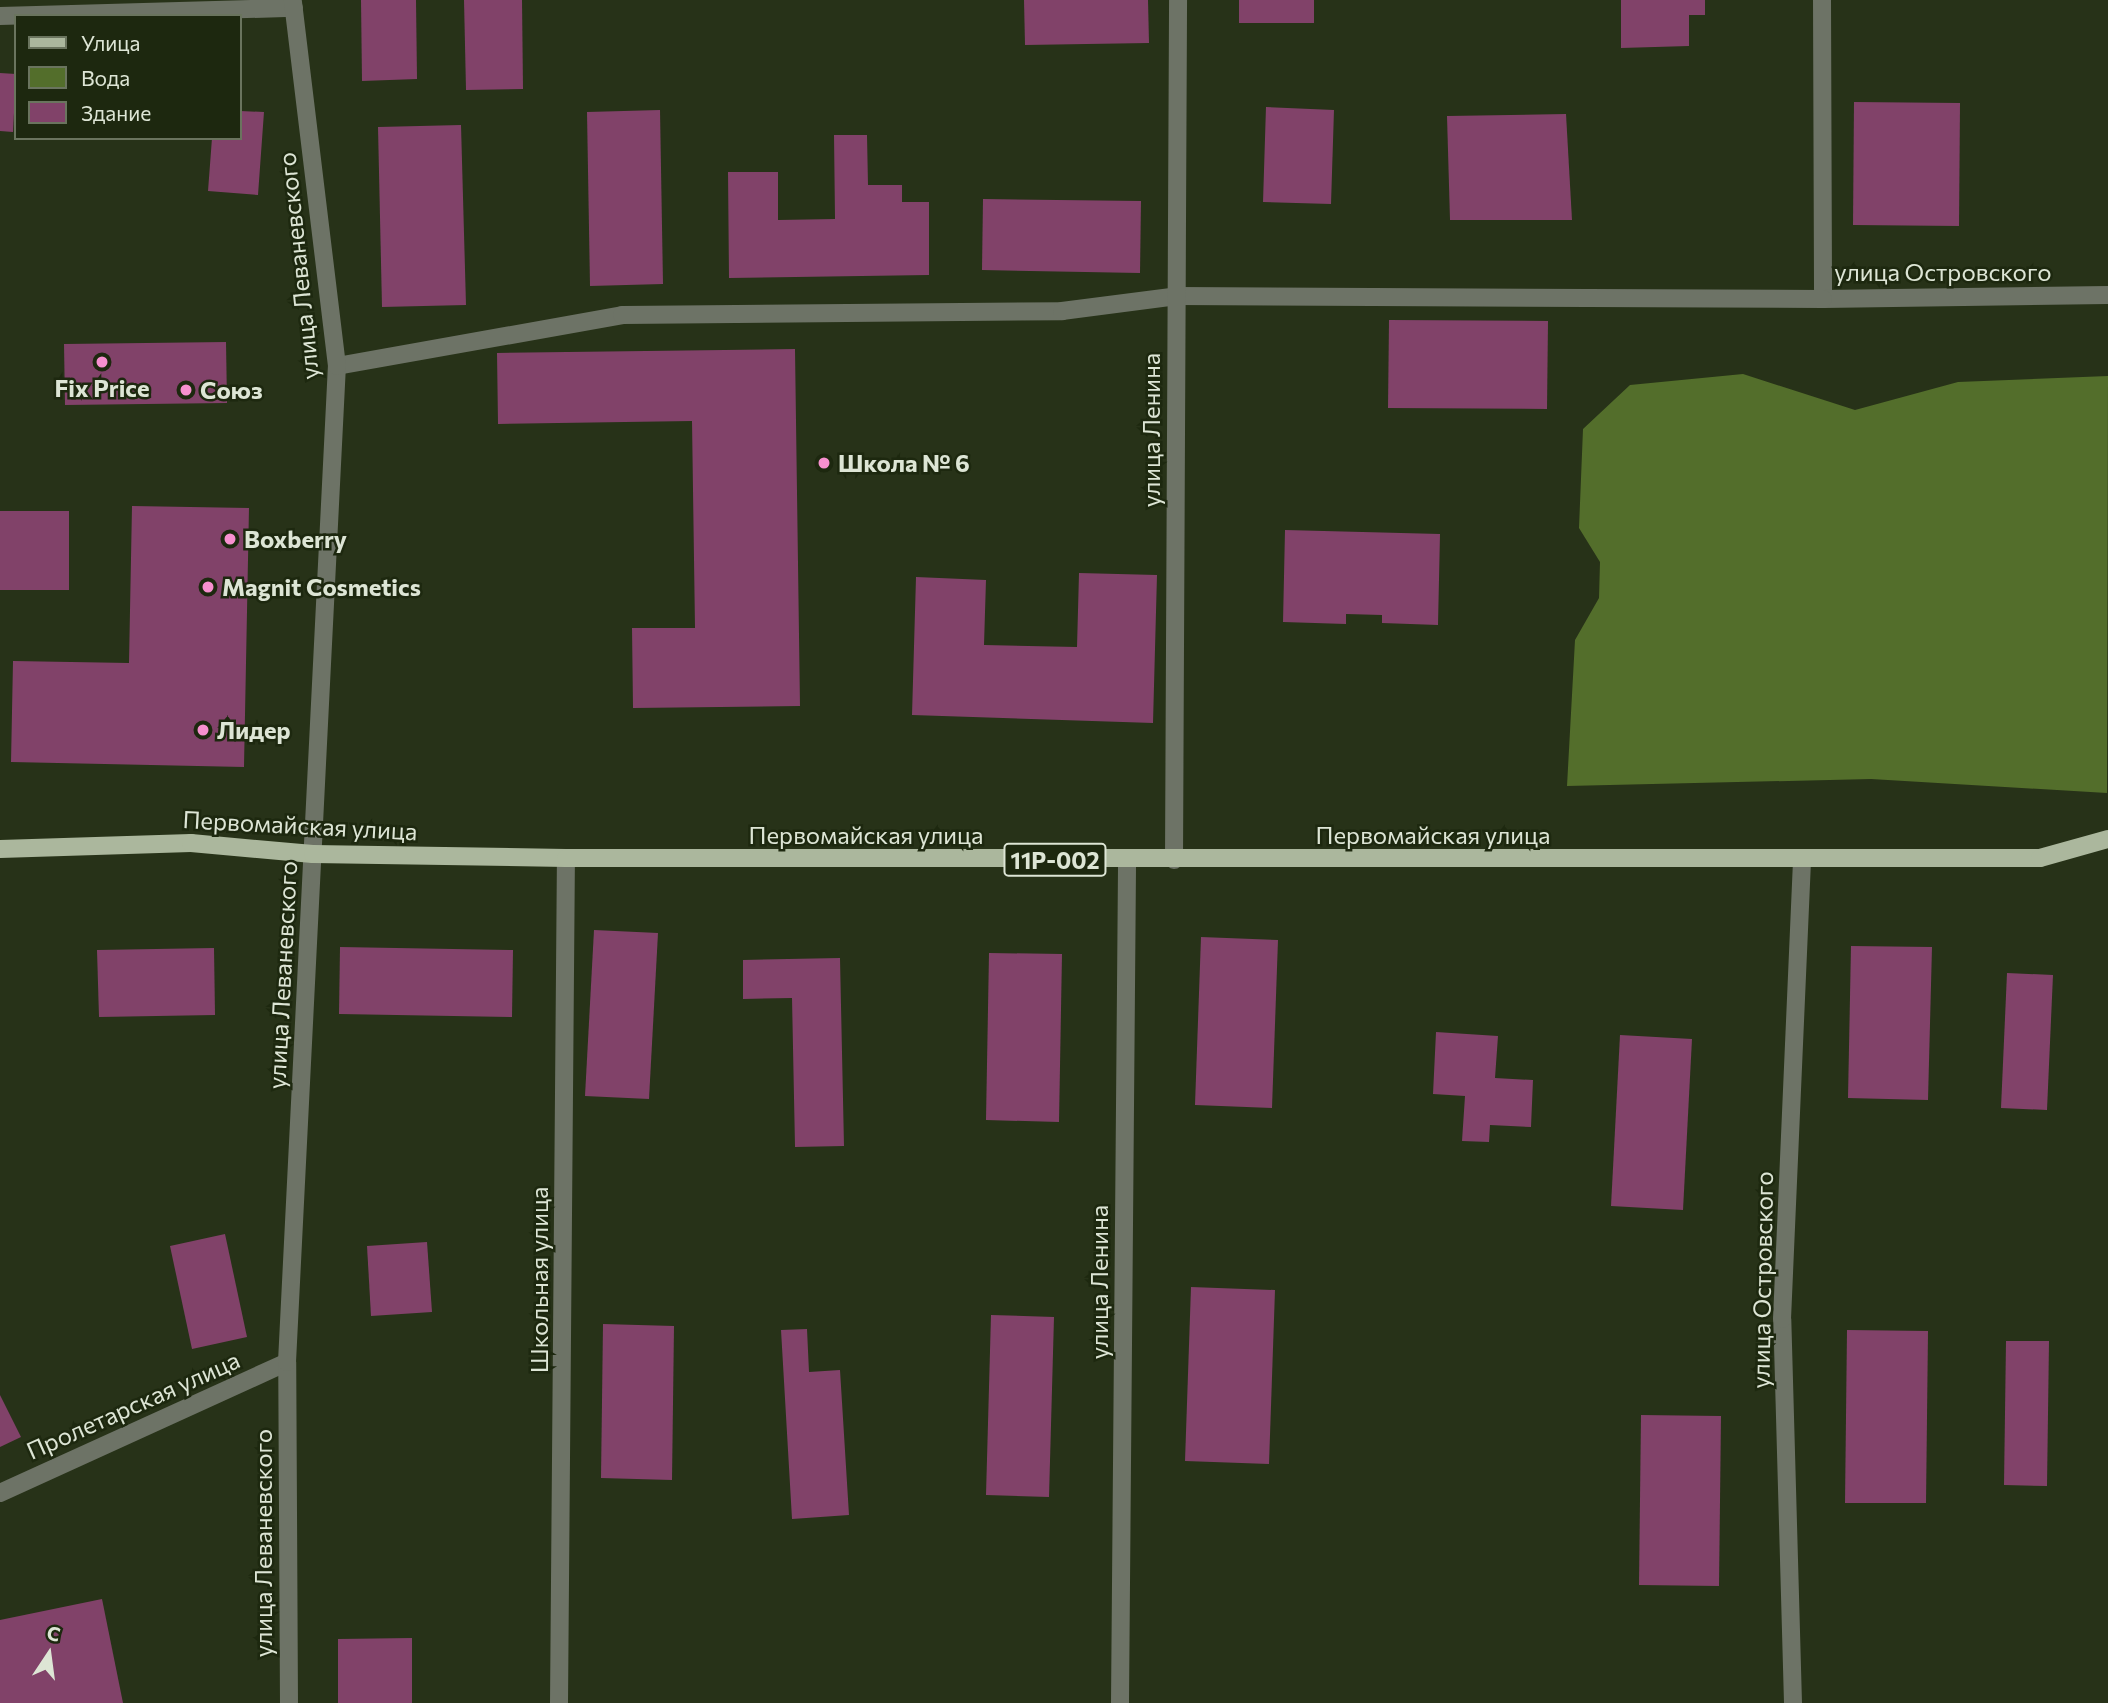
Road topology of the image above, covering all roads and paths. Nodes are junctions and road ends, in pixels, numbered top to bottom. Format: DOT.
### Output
graph roads {
  1 [pos="1178,0"];
  2 [pos="1822,0"];
  3 [pos="293,4"];
  4 [pos="49,14"];
  5 [pos="2108,295"];
  6 [pos="1177,296"];
  7 [pos="1823,299"];
  8 [pos="337,366"];
  9 [pos="2108,839"];
  10 [pos="0,849"];
  11 [pos="313,855"];
  12 [pos="566,858"];
  13 [pos="1802,859"];
  14 [pos="1127,860"];
  15 [pos="1174,860"];
  16 [pos="286,1363"];
  17 [pos="0,1493"];
  18 [pos="289,1703"];
  19 [pos="559,1703"];
  20 [pos="1120,1703"];
  21 [pos="1793,1703"];
  1 -- 6 [label="street, улица Ленина"];
  2 -- 7 [label="street, улица Островского"];
  3 -- 4 [label="street"];
  3 -- 8 [label="street, улица Леваневского"];
  5 -- 7 [label="street, улица Островского"];
  6 -- 7 [label="street"];
  6 -- 8 [label="street"];
  6 -- 15 [label="street, улица Ленина"];
  8 -- 11 [label="street, улица Леваневского"];
  9 -- 13 [label="main road, Первомайская улица / 11Р-002"];
  10 -- 11 [label="main road, Первомайская улица / 11Р-002"];
  11 -- 12 [label="main road, Первомайская улица / 11Р-002"];
  11 -- 16 [label="street, улица Леваневского"];
  12 -- 14 [label="main road, Первомайская улица / 11Р-002"];
  12 -- 19 [label="street, Школьная улица"];
  13 -- 15 [label="main road, Первомайская улица / 11Р-002"];
  13 -- 21 [label="street, улица Островского"];
  14 -- 15 [label="main road, Первомайская улица / 11Р-002"];
  14 -- 20 [label="street, улица Ленина"];
  16 -- 17 [label="street, Пролетарская улица"];
  16 -- 18 [label="street, улица Леваневского"];
}
